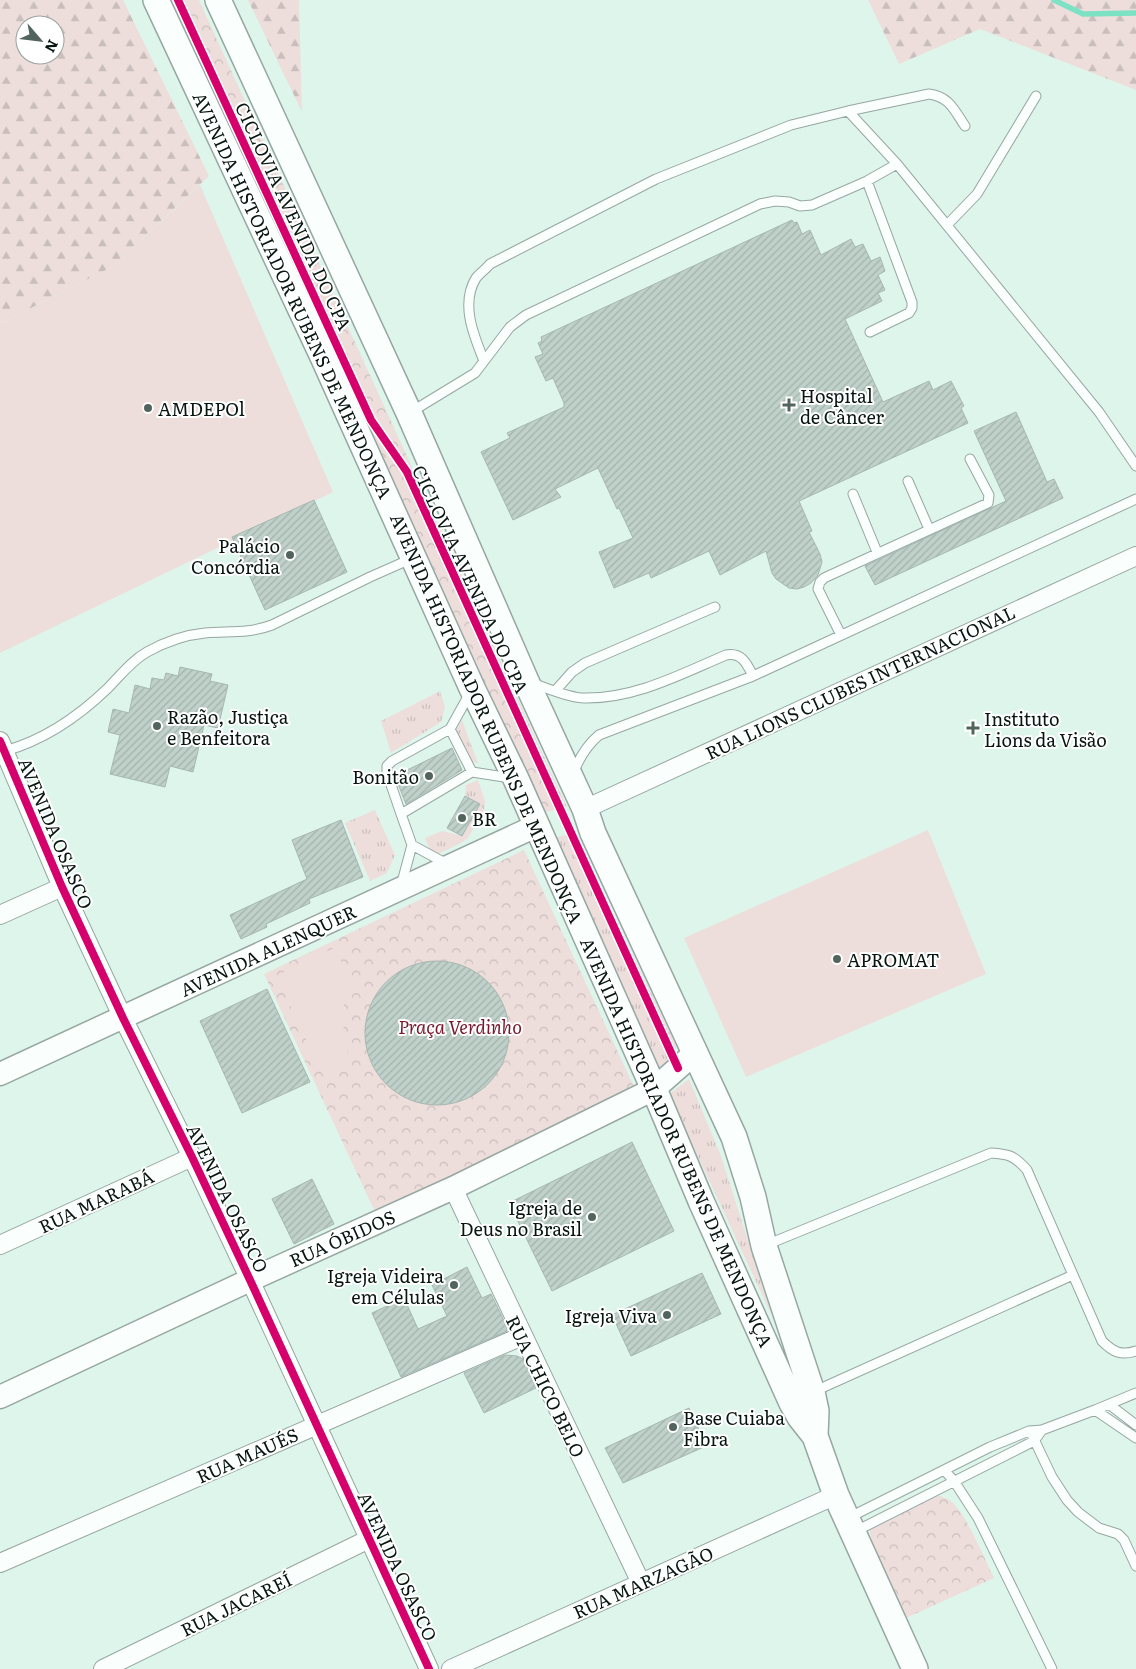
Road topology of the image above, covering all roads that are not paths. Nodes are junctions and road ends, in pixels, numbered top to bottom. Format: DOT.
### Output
graph roads {
  1 [pos="156,0"];
  2 [pos="218,0"];
  3 [pos="1036,96"];
  4 [pos="848,111"];
  5 [pos="966,126"];
  6 [pos="897,164"];
  7 [pos="867,181"];
  8 [pos="947,225"];
  9 [pos="870,332"];
  10 [pos="484,361"];
  11 [pos="409,413"];
  12 [pos="970,459"];
  13 [pos="1136,466"];
  14 [pos="908,481"];
  15 [pos="853,494"];
  16 [pos="1136,498"];
  17 [pos="929,529"];
  18 [pos="877,552"];
  19 [pos="1136,557"];
  20 [pos="414,558"];
  21 [pos="715,607"];
  22 [pos="842,635"];
  23 [pos="754,676"];
  24 [pos="526,681"];
  25 [pos="472,688"];
  26 [pos="556,690"];
  27 [pos="450,729"];
  28 [pos="2,748"];
  29 [pos="472,772"];
  30 [pos="516,778"];
  31 [pos="571,781"];
  32 [pos="585,809"];
  33 [pos="401,814"];
  34 [pos="536,826"];
  35 [pos="412,845"];
  36 [pos="450,866"];
  37 [pos="62,887"];
  38 [pos="400,889"];
  39 [pos="0,915"];
  40 [pos="122,1018"];
  41 [pos="696,1052"];
  42 [pos="0,1074"];
  43 [pos="654,1089"];
  44 [pos="192,1157"];
  45 [pos="453,1188"];
  46 [pos="0,1245"];
  47 [pos="721,1245"];
  48 [pos="764,1246"];
  49 [pos="1073,1275"];
  50 [pos="250,1280"];
  51 [pos="522,1336"];
  52 [pos="1136,1351"];
  53 [pos="812,1392"];
  54 [pos="1136,1393"];
  55 [pos="0,1397"];
  56 [pos="1110,1405"];
  57 [pos="1095,1410"];
  58 [pos="317,1424"];
  59 [pos="1136,1425"];
  60 [pos="1030,1430"];
  61 [pos="1042,1430"];
  62 [pos="816,1436"];
  63 [pos="1136,1438"];
  64 [pos="1034,1441"];
  65 [pos="944,1470"];
  66 [pos="954,1481"];
  67 [pos="836,1495"];
  68 [pos="850,1526"];
  69 [pos="369,1539"];
  70 [pos="0,1563"];
  71 [pos="1136,1566"];
  72 [pos="640,1583"];
  73 [pos="104,1669"];
  74 [pos="429,1669"];
  75 [pos="450,1669"];
  76 [pos="914,1669"];
  77 [pos="1052,1669"];
  1 -- 20 [label="main road, AVENIDA HISTORIADOR RUBENS DE MENDONÇA"];
  2 -- 11 [label="main road, AVENIDA HISTORIADOR RUBENS DE MENDONÇA"];
  3 -- 8 [label="lane"];
  4 -- 5 [label="lane"];
  4 -- 6 [label="lane"];
  4 -- 10 [label="lane"];
  6 -- 7 [label="lane"];
  6 -- 8 [label="lane"];
  7 -- 9 [label="lane"];
  7 -- 10 [label="lane"];
  8 -- 13 [label="lane"];
  10 -- 11 [label="lane"];
  11 -- 24 [label="main road, AVENIDA HISTORIADOR RUBENS DE MENDONÇA"];
  12 -- 17 [label="lane"];
  14 -- 17 [label="lane"];
  15 -- 18 [label="lane"];
  16 -- 22 [label="lane"];
  17 -- 18 [label="lane"];
  18 -- 22 [label="lane"];
  19 -- 32 [label="street, RUA LIONS CLUBES INTERNACIONAL"];
  20 -- 25 [label="main road, AVENIDA HISTORIADOR RUBENS DE MENDONÇA"];
  20 -- 28 [label="lane"];
  21 -- 26 [label="lane"];
  22 -- 23 [label="lane"];
  23 -- 26 [label="lane"];
  23 -- 31 [label="lane"];
  24 -- 26 [label="lane"];
  24 -- 31 [label="main road, AVENIDA HISTORIADOR RUBENS DE MENDONÇA"];
  25 -- 27 [label="lane"];
  25 -- 30 [label="main road, AVENIDA HISTORIADOR RUBENS DE MENDONÇA"];
  27 -- 29 [label="lane"];
  27 -- 33 [label="lane"];
  28 -- 37 [label="street, AVENIDA OSASCO"];
  29 -- 30 [label="lane"];
  29 -- 33 [label="lane"];
  30 -- 34 [label="main road, AVENIDA HISTORIADOR RUBENS DE MENDONÇA"];
  31 -- 32 [label="main road, AVENIDA HISTORIADOR RUBENS DE MENDONÇA"];
  32 -- 41 [label="main road, AVENIDA HISTORIADOR RUBENS DE MENDONÇA"];
  33 -- 35 [label="lane"];
  34 -- 36 [label="street, AVENIDA ALENQUER"];
  34 -- 43 [label="main road, AVENIDA HISTORIADOR RUBENS DE MENDONÇA"];
  35 -- 36 [label="lane"];
  35 -- 38 [label="lane"];
  36 -- 38 [label="street, AVENIDA ALENQUER"];
  37 -- 39 [label="street"];
  37 -- 40 [label="street, AVENIDA OSASCO"];
  38 -- 40 [label="street, AVENIDA ALENQUER"];
  40 -- 42 [label="street, AVENIDA ALENQUER"];
  40 -- 44 [label="street, AVENIDA OSASCO"];
  41 -- 43 [label="street, RUA ÓBIDOS"];
  41 -- 48 [label="main road, AVENIDA HISTORIADOR RUBENS DE MENDONÇA"];
  43 -- 45 [label="street, RUA ÓBIDOS"];
  43 -- 47 [label="main road, AVENIDA HISTORIADOR RUBENS DE MENDONÇA"];
  44 -- 46 [label="street, RUA MARABÁ"];
  44 -- 50 [label="street, AVENIDA OSASCO"];
  45 -- 50 [label="street, RUA ÓBIDOS"];
  45 -- 51 [label="street, RUA CHICO BELO"];
  47 -- 48 [label="main road"];
  47 -- 62 [label="main road, AVENIDA HISTORIADOR RUBENS DE MENDONÇA"];
  48 -- 49 [label="lane"];
  48 -- 53 [label="main road, AVENIDA HISTORIADOR RUBENS DE MENDONÇA"];
  49 -- 52 [label="lane"];
  49 -- 53 [label="lane"];
  50 -- 55 [label="street, RUA ÓBIDOS"];
  50 -- 58 [label="street, AVENIDA OSASCO"];
  51 -- 58 [label="street, RUA MAUÉS"];
  51 -- 72 [label="street, RUA CHICO BELO"];
  53 -- 62 [label="main road, AVENIDA HISTORIADOR RUBENS DE MENDONÇA"];
  54 -- 56 [label="lane"];
  56 -- 57 [label="lane"];
  56 -- 59 [label="lane"];
  57 -- 61 [label="lane"];
  57 -- 63 [label="lane"];
  58 -- 69 [label="street, AVENIDA OSASCO"];
  58 -- 70 [label="street, RUA MAUÉS"];
  60 -- 61 [label="lane"];
  60 -- 64 [label="lane"];
  60 -- 65 [label="lane"];
  61 -- 64 [label="lane"];
  62 -- 67 [label="main road, AVENIDA HISTORIADOR RUBENS DE MENDONÇA"];
  64 -- 66 [label="lane"];
  64 -- 71 [label="lane"];
  65 -- 66 [label="lane"];
  65 -- 68 [label="lane"];
  66 -- 68 [label="lane"];
  66 -- 77 [label="lane"];
  67 -- 68 [label="main road, AVENIDA HISTORIADOR RUBENS DE MENDONÇA"];
  67 -- 72 [label="street, RUA MARZAGÃO"];
  68 -- 76 [label="main road, AVENIDA HISTORIADOR RUBENS DE MENDONÇA"];
  69 -- 73 [label="street, RUA JACAREÍ"];
  69 -- 74 [label="street, AVENIDA OSASCO"];
  72 -- 75 [label="street, RUA MARZAGÃO"];
}
